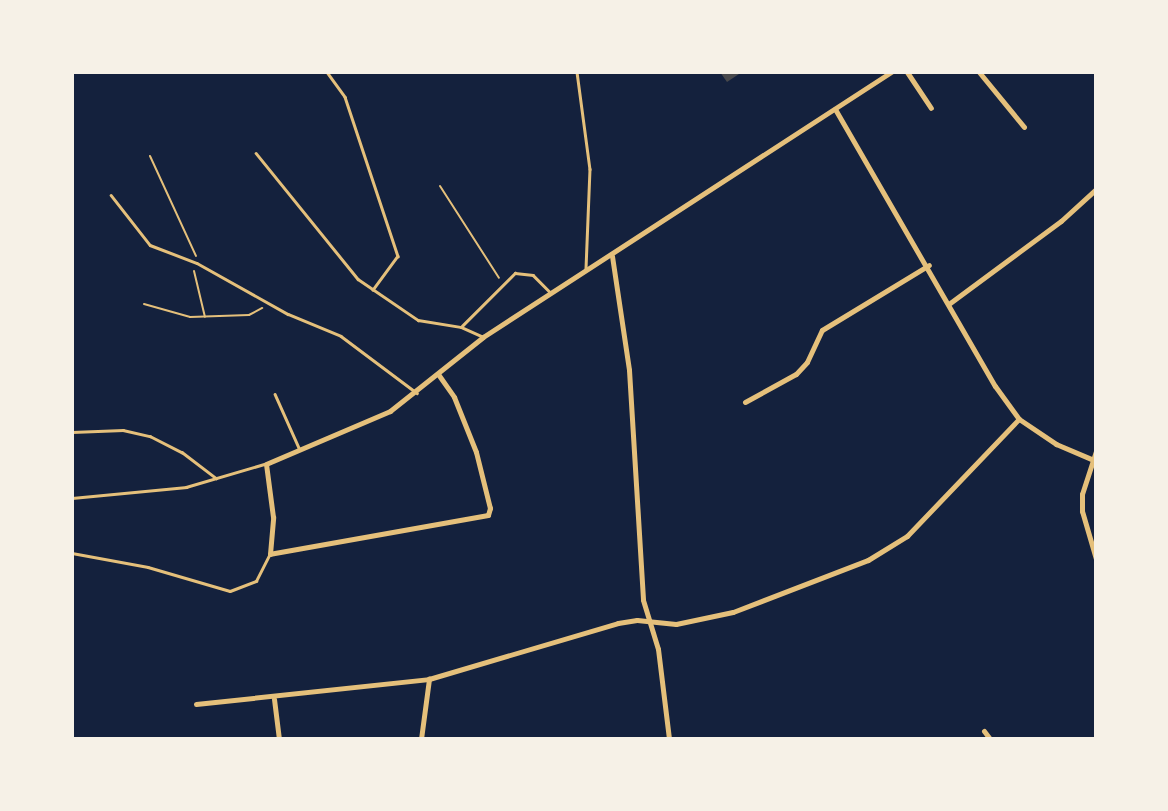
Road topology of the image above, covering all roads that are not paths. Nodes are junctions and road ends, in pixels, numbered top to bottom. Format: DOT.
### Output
graph roads {
  1 [pos="327,72"];
  2 [pos="577,72"];
  3 [pos="891,72"];
  4 [pos="907,72"];
  5 [pos="979,72"];
  6 [pos="931,108"];
  7 [pos="835,109"];
  8 [pos="1024,127"];
  9 [pos="257,153"];
  10 [pos="1096,189"];
  11 [pos="111,195"];
  12 [pos="612,256"];
  13 [pos="929,265"];
  14 [pos="586,271"];
  15 [pos="373,290"];
  16 [pos="551,293"];
  17 [pos="950,303"];
  18 [pos="461,327"];
  19 [pos="483,337"];
  20 [pos="438,374"];
  21 [pos="417,393"];
  22 [pos="275,394"];
  23 [pos="746,402"];
  24 [pos="1019,419"];
  25 [pos="72,432"];
  26 [pos="301,451"];
  27 [pos="1096,451"];
  28 [pos="1091,459"];
  29 [pos="265,464"];
  30 [pos="216,478"];
  31 [pos="72,498"];
  32 [pos="72,553"];
  33 [pos="270,554"];
  34 [pos="1096,559"];
  35 [pos="648,621"];
  36 [pos="429,678"];
  37 [pos="274,699"];
  38 [pos="196,704"];
  39 [pos="984,731"];
  40 [pos="279,739"];
  41 [pos="421,739"];
  42 [pos="669,739"];
  43 [pos="990,739"];
  1 -- 15 [label="lane"];
  2 -- 14 [label="lane"];
  3 -- 7 [label="street"];
  4 -- 6 [label="street"];
  5 -- 8 [label="street"];
  7 -- 12 [label="street"];
  7 -- 13 [label="street"];
  9 -- 15 [label="lane"];
  10 -- 17 [label="street"];
  11 -- 21 [label="lane"];
  12 -- 14 [label="street"];
  12 -- 35 [label="street"];
  13 -- 17 [label="street"];
  13 -- 23 [label="street"];
  14 -- 16 [label="street"];
  15 -- 18 [label="lane"];
  16 -- 18 [label="lane"];
  16 -- 19 [label="street"];
  17 -- 24 [label="street"];
  18 -- 19 [label="lane"];
  19 -- 20 [label="street"];
  20 -- 21 [label="street"];
  20 -- 33 [label="street"];
  21 -- 26 [label="street"];
  22 -- 26 [label="lane"];
  24 -- 28 [label="street"];
  24 -- 35 [label="street"];
  25 -- 30 [label="lane"];
  26 -- 29 [label="street"];
  27 -- 28 [label="street"];
  28 -- 34 [label="street"];
  29 -- 30 [label="lane"];
  29 -- 33 [label="street"];
  30 -- 31 [label="lane"];
  32 -- 33 [label="lane"];
  35 -- 36 [label="street"];
  35 -- 42 [label="street"];
  36 -- 37 [label="street"];
  36 -- 41 [label="street"];
  37 -- 38 [label="street"];
  37 -- 40 [label="street"];
  39 -- 43 [label="street"];
}
